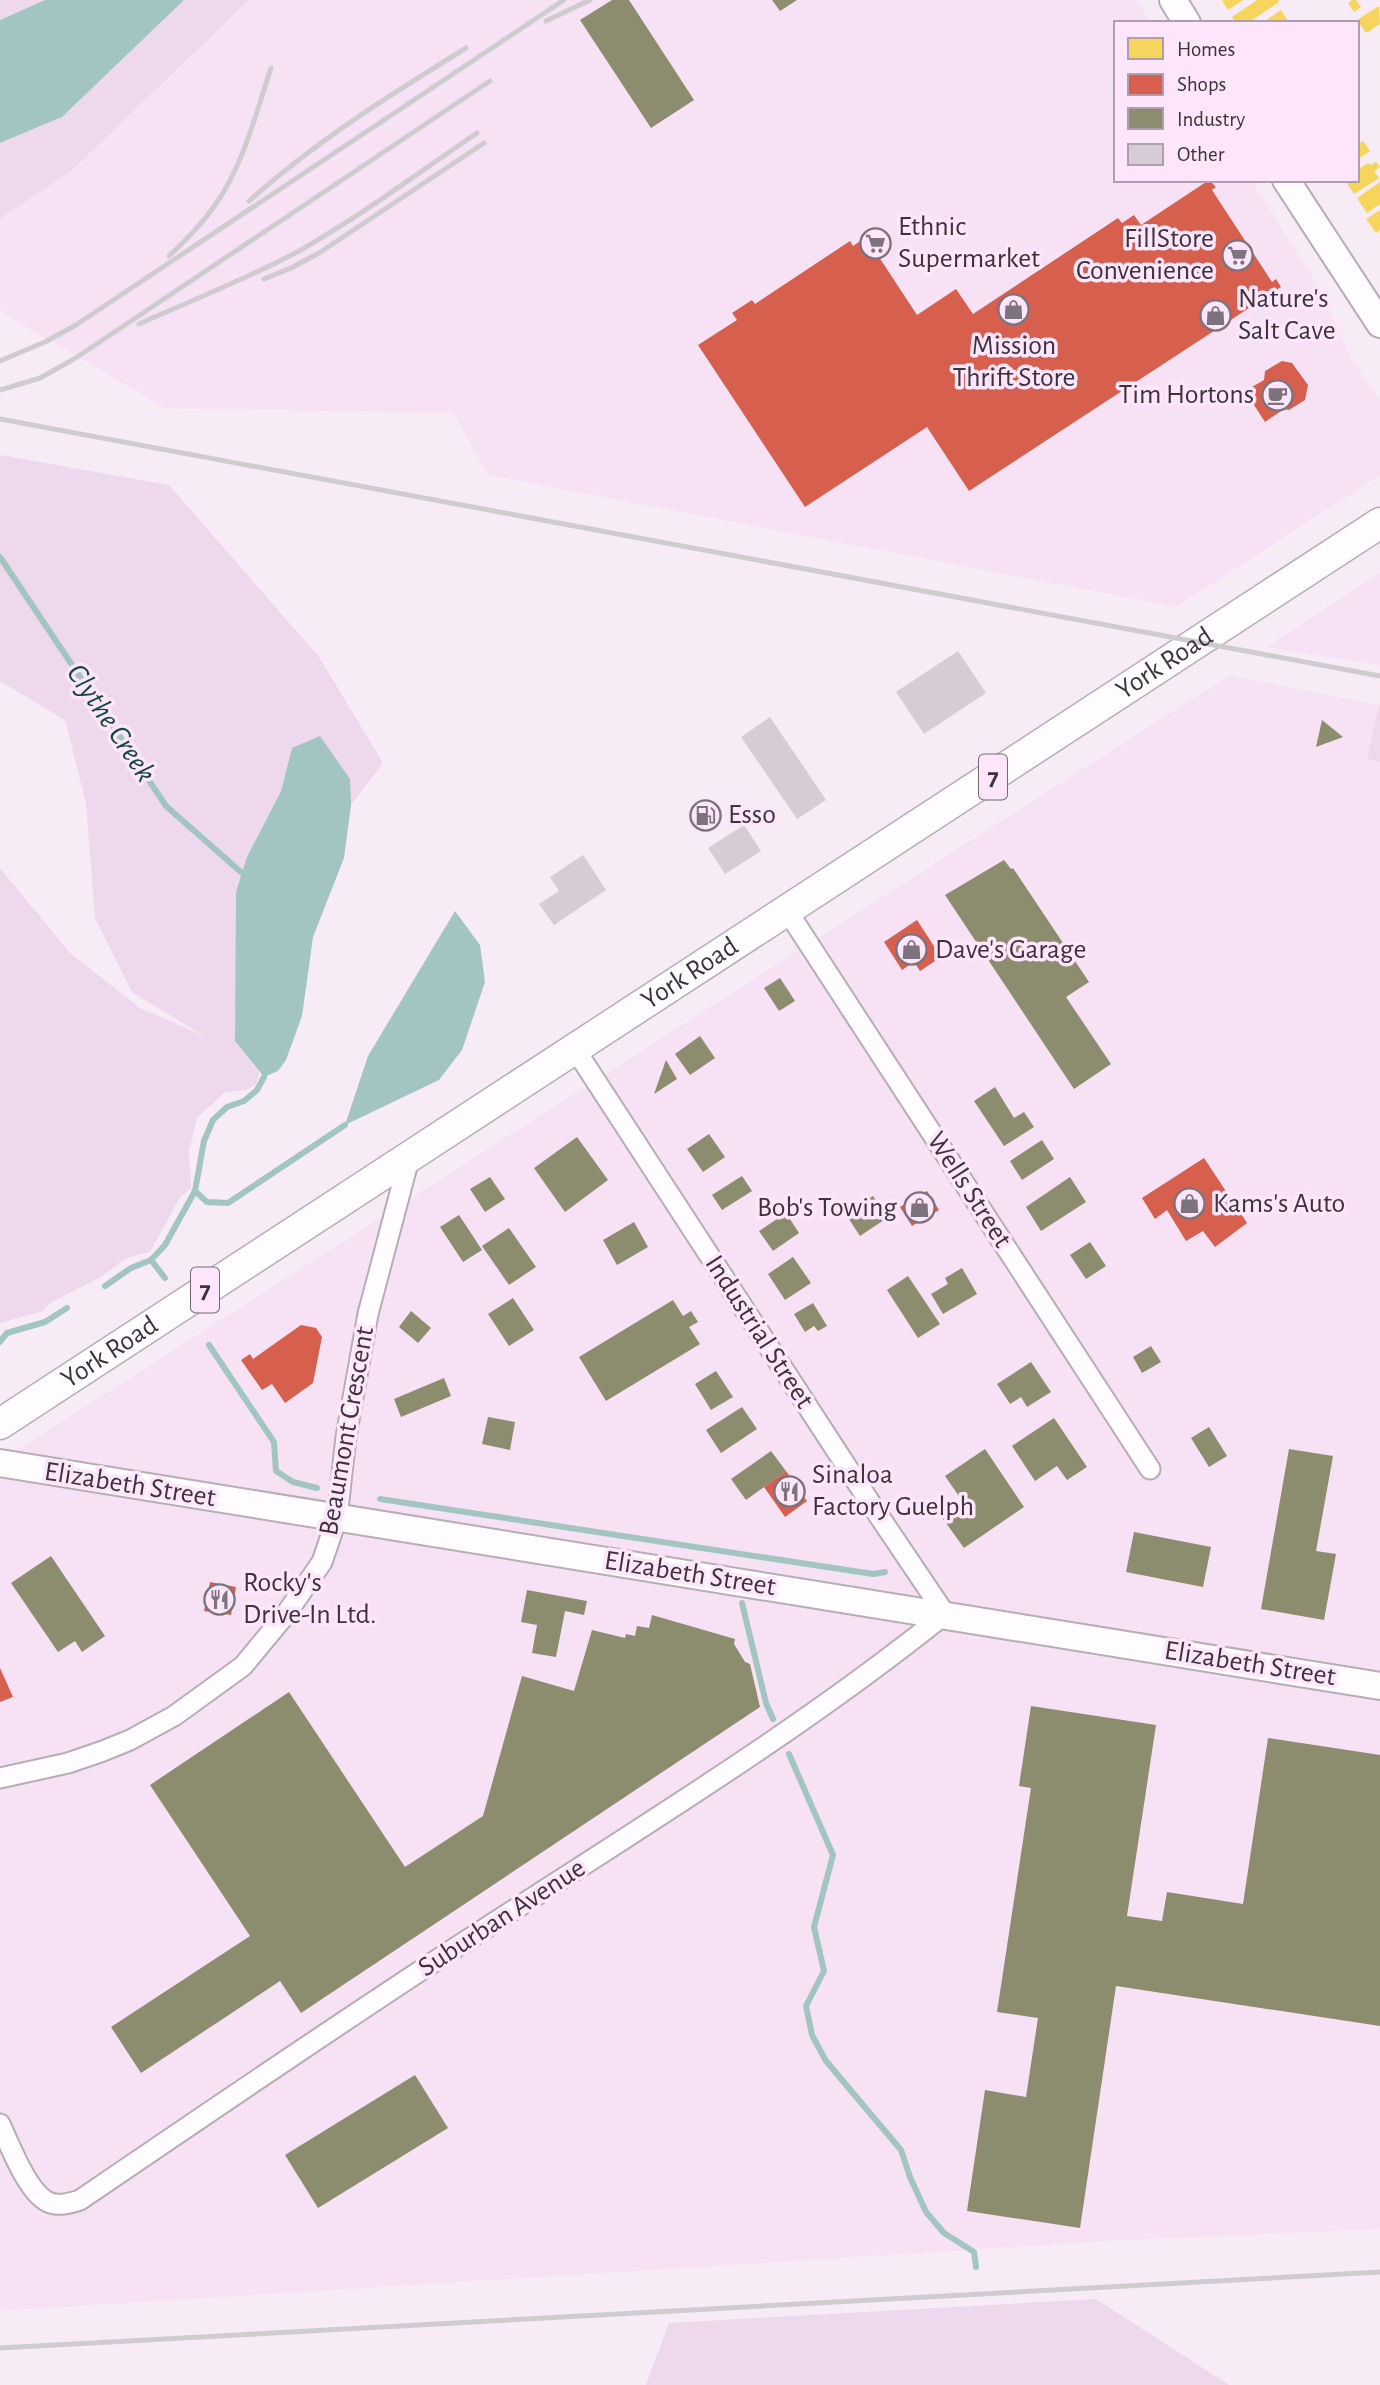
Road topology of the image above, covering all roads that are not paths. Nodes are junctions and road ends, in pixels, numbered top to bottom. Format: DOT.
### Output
graph roads {
  1 [pos="1173,0"];
  2 [pos="1186,21"];
  3 [pos="1287,182"];
  4 [pos="1380,324"];
  5 [pos="1380,523"];
  6 [pos="788,912"];
  7 [pos="575,1049"];
  8 [pos="410,1155"];
  9 [pos="0,1424"];
  10 [pos="0,1463"];
  11 [pos="1150,1469"];
  12 [pos="337,1518"];
  13 [pos="945,1614"];
  14 [pos="1380,1686"];
  15 [pos="0,1778"];
  16 [pos="0,2124"];
  1 -- 2 [label="street"];
  3 -- 4 [label="street"];
  5 -- 6 [label="main road, York Road / 7"];
  6 -- 7 [label="main road, York Road / 7"];
  6 -- 11 [label="street, Wells Street"];
  7 -- 8 [label="main road, York Road / 7"];
  7 -- 13 [label="street, Industrial Street"];
  8 -- 9 [label="main road, York Road / 7"];
  8 -- 12 [label="street, Beaumont Crescent"];
  10 -- 12 [label="street, Elizabeth Street"];
  12 -- 13 [label="street, Elizabeth Street"];
  12 -- 15 [label="street, Beaumont Crescent"];
  13 -- 14 [label="street, Elizabeth Street"];
  13 -- 16 [label="street, Suburban Avenue"];
}
